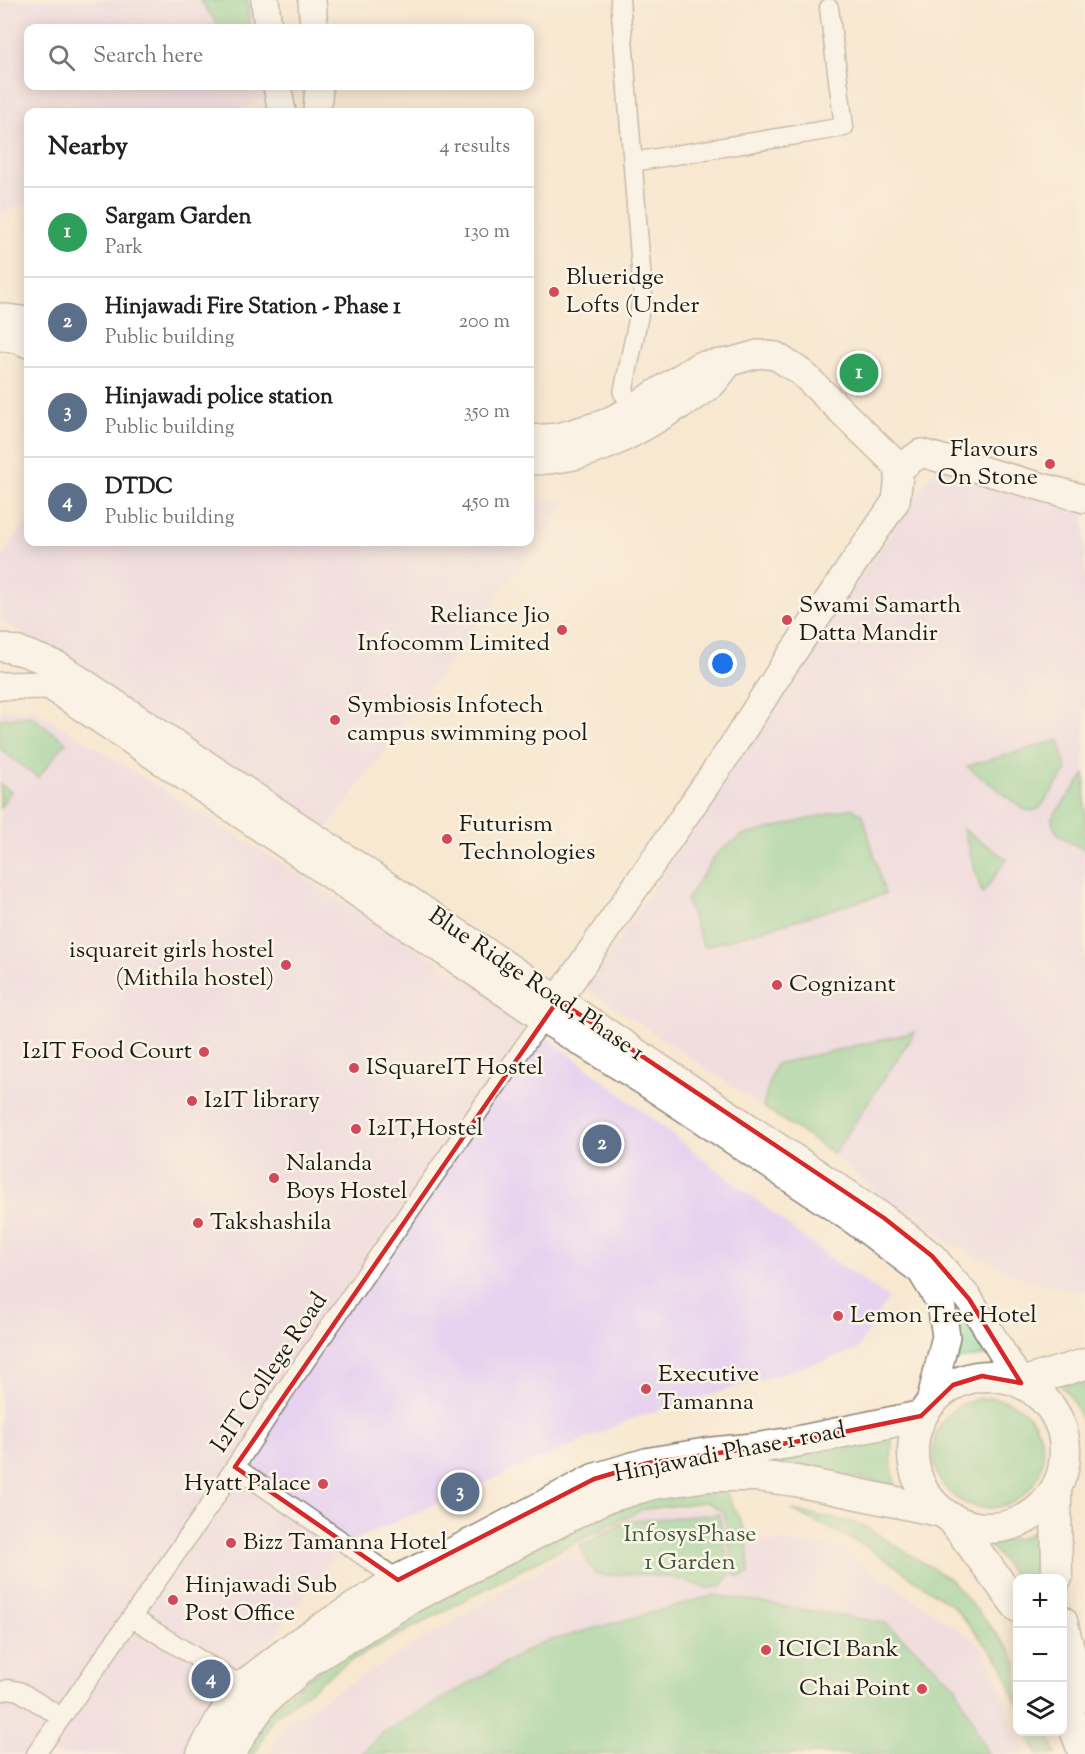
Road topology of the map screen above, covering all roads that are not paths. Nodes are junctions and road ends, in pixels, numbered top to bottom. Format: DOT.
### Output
graph roads {
  1 [pos="265,0"];
  2 [pos="312,0"];
  3 [pos="620,0"];
  4 [pos="829,8"];
  5 [pos="268,24"];
  6 [pos="315,24"];
  7 [pos="278,90"];
  8 [pos="319,90"];
  9 [pos="281,108"];
  10 [pos="317,108"];
  11 [pos="633,162"];
  12 [pos="0,317"];
  13 [pos="21,334"];
  14 [pos="642,416"];
  15 [pos="534,439"];
  16 [pos="534,461"];
  17 [pos="900,468"];
  18 [pos="1085,499"];
  19 [pos="0,647"];
  20 [pos="0,686"];
  21 [pos="551,1010"];
  22 [pos="1085,1364"];
  23 [pos="1021,1383"];
  24 [pos="925,1409"];
  25 [pos="1085,1444"];
  26 [pos="236,1467"];
  27 [pos="1059,1482"];
  28 [pos="945,1515"];
  29 [pos="1057,1574"];
  30 [pos="406,1588"];
  31 [pos="1013,1602"];
  32 [pos="130,1617"];
  33 [pos="1064,1628"];
  34 [pos="0,1692"];
  35 [pos="253,1694"];
  36 [pos="1085,1696"];
  37 [pos="1067,1706"];
  38 [pos="62,1717"];
  39 [pos="36,1754"];
  40 [pos="201,1754"];
  41 [pos="230,1754"];
  42 [pos="1084,1754"];
  1 -- 5 [label="street"];
  2 -- 6 [label="street"];
  3 -- 11 [label="street"];
  4 -- 11 [label="street"];
  7 -- 9 [label="street"];
  8 -- 10 [label="street"];
  11 -- 14 [label="street"];
  12 -- 13 [label="street"];
  14 -- 15 [label="street"];
  14 -- 16 [label="street"];
  14 -- 17 [label="street"];
  17 -- 18 [label="street"];
  17 -- 21 [label="street"];
  19 -- 21 [label="street, Blue Ridge Road, Phase 1"];
  20 -- 21 [label="street, Blue Ridge Road, Phase 1"];
  21 -- 23 [label="street, Blue Ridge Road, Phase 1"];
  21 -- 24 [label="street, Blue Ridge Road, Phase 1"];
  21 -- 26 [label="street, I2IT College Road"];
  22 -- 23 [label="main road"];
  23 -- 24 [label="main road"];
  23 -- 27 [label="main road"];
  24 -- 28 [label="main road"];
  24 -- 30 [label="main road, Hinjawadi Phase 1 road"];
  25 -- 27 [label="main road"];
  26 -- 30 [label="street"];
  26 -- 32 [label="street, I2IT College Road"];
  27 -- 28 [label="main road"];
  27 -- 29 [label="main road"];
  28 -- 30 [label="main road, Hinjawadi Phase 1 road"];
  28 -- 31 [label="main road"];
  30 -- 35 [label="main road, Hinjawadi Phase 1 road"];
  32 -- 35 [label="street"];
  32 -- 38 [label="street, I2IT College Road"];
  33 -- 36 [label="main road"];
  34 -- 38 [label="street"];
  35 -- 40 [label="main road, Hinjawadi Phase 1 road"];
  35 -- 41 [label="main road, Hinjawadi Phase 1 road"];
  37 -- 42 [label="main road"];
  38 -- 39 [label="street, I2IT College Road"];
}
